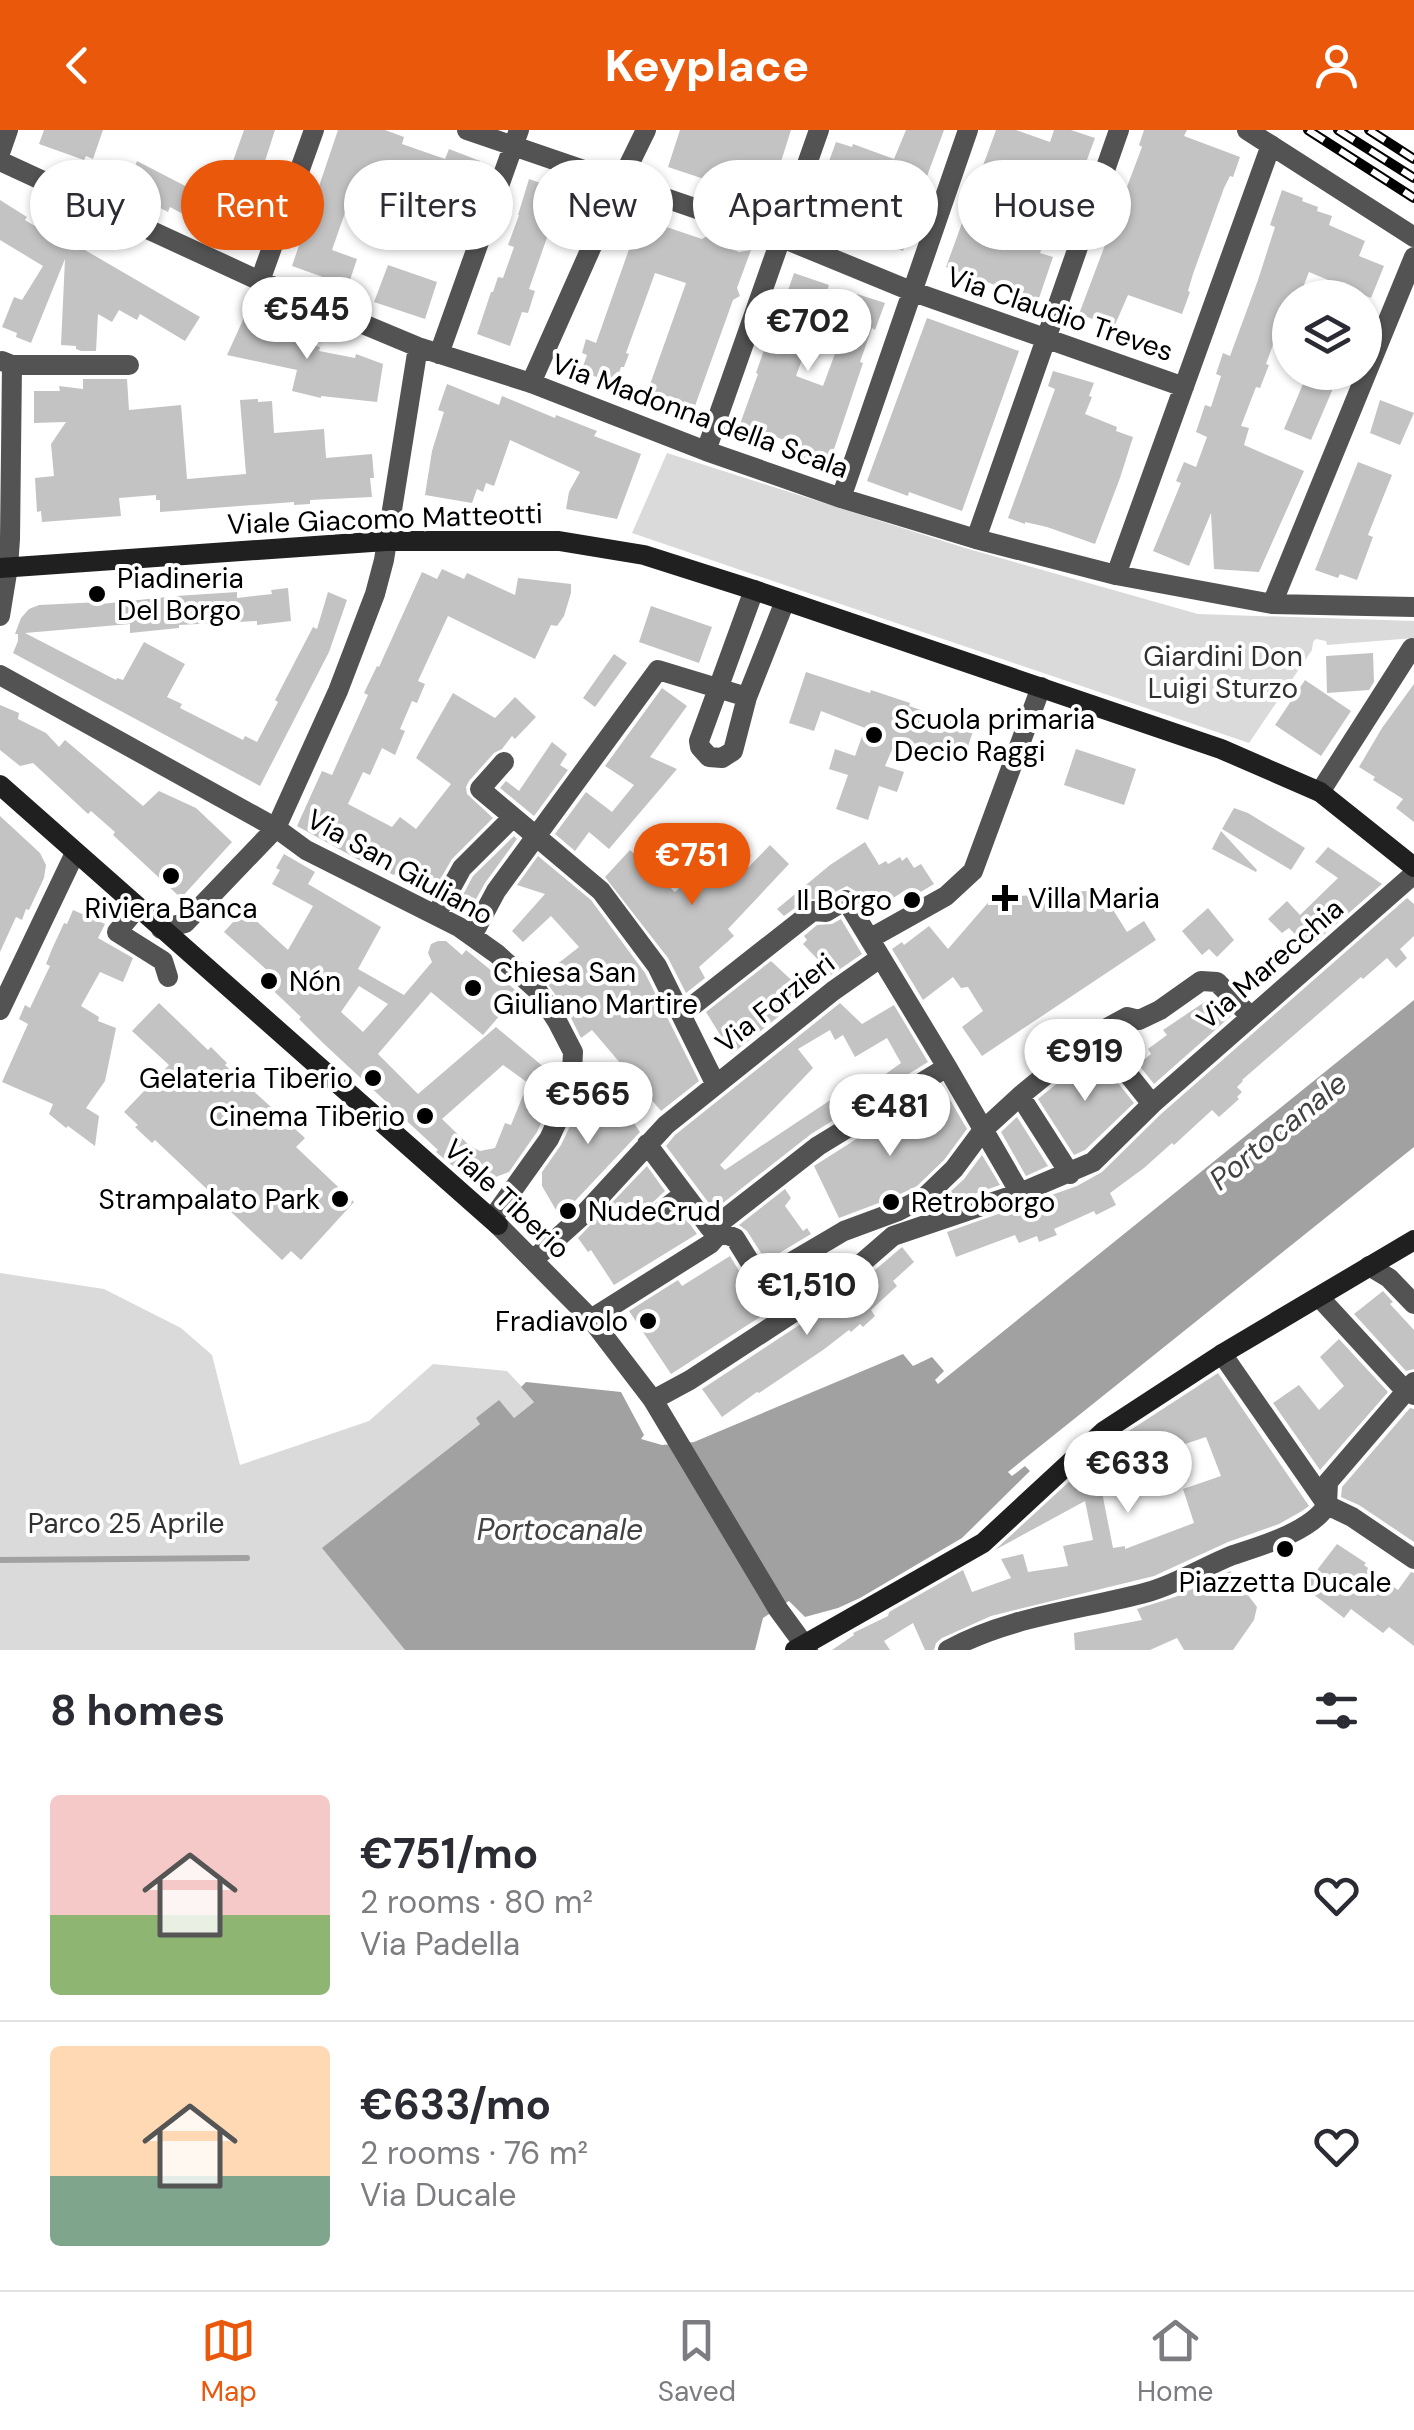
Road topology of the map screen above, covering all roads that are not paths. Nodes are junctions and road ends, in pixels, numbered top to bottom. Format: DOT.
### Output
graph roads {
  1 [pos="8,130"];
  2 [pos="314,130"];
  3 [pos="467,130"];
  4 [pos="646,130"];
  5 [pos="820,130"];
  6 [pos="968,130"];
  7 [pos="1118,130"];
  8 [pos="1247,130"];
  9 [pos="516,139"];
  10 [pos="1271,145"];
  11 [pos="0,153"];
  12 [pos="566,160"];
  13 [pos="631,160"];
  14 [pos="809,160"];
  15 [pos="0,161"];
  16 [pos="1414,237"];
  17 [pos="590,250"];
  18 [pos="778,250"];
  19 [pos="811,250"];
  20 [pos="1414,256"];
  21 [pos="260,281"];
  22 [pos="911,291"];
  23 [pos="1047,337"];
  24 [pos="418,348"];
  25 [pos="439,354"];
  26 [pos="6,362"];
  27 [pos="129,365"];
  28 [pos="531,383"];
  29 [pos="1184,387"];
  30 [pos="706,451"];
  31 [pos="841,498"];
  32 [pos="976,539"];
  33 [pos="386,541"];
  34 [pos="4,568"];
  35 [pos="1116,575"];
  36 [pos="754,590"];
  37 [pos="785,600"];
  38 [pos="1272,604"];
  39 [pos="1414,606"];
  40 [pos="0,616"];
  41 [pos="1412,648"];
  42 [pos="0,674"];
  43 [pos="1041,687"];
  44 [pos="719,688"];
  45 [pos="748,697"];
  46 [pos="504,762"];
  47 [pos="0,785"];
  48 [pos="1320,792"];
  49 [pos="512,818"];
  50 [pos="276,828"];
  51 [pos="535,837"];
  52 [pos="75,853"];
  53 [pos="1414,870"];
  54 [pos="132,914"];
  55 [pos="436,915"];
  56 [pos="161,928"];
  57 [pos="472,936"];
  58 [pos="875,948"];
  59 [pos="168,976"];
  60 [pos="0,1010"];
  61 [pos="682,1014"];
  62 [pos="1250,1017"];
  63 [pos="1096,1034"];
  64 [pos="948,1067"];
  65 [pos="715,1084"];
  66 [pos="1020,1096"];
  67 [pos="1152,1104"];
  68 [pos="983,1130"];
  69 [pos="647,1144"];
  70 [pos="1070,1174"];
  71 [pos="1020,1193"];
  72 [pos="684,1194"];
  73 [pos="663,1210"];
  74 [pos="898,1211"];
  75 [pos="495,1222"];
  76 [pos="910,1230"];
  77 [pos="720,1234"];
  78 [pos="1414,1240"];
  79 [pos="1390,1254"];
  80 [pos="804,1255"];
  81 [pos="534,1260"];
  82 [pos="1369,1266"];
  83 [pos="1389,1278"];
  84 [pos="826,1292"];
  85 [pos="1319,1297"];
  86 [pos="1414,1304"];
  87 [pos="591,1320"];
  88 [pos="1222,1354"];
  89 [pos="1412,1389"];
  90 [pos="654,1400"];
  91 [pos="1326,1505"];
  92 [pos="1414,1559"];
  93 [pos="803,1648"];
  94 [pos="948,1650"];
  1 -- 11 [label="street"];
  2 -- 21 [label="street"];
  3 -- 9 [label="street, Via Claudio Treves"];
  4 -- 13 [label="street"];
  5 -- 14 [label="street"];
  6 -- 22 [label="street"];
  7 -- 23 [label="street"];
  8 -- 10 [label="street"];
  9 -- 12 [label="street, Via Claudio Treves"];
  9 -- 25 [label="street"];
  10 -- 16 [label="street"];
  10 -- 29 [label="street"];
  15 -- 21 [label="street, Via Madonna della Scala"];
  17 -- 28 [label="street"];
  18 -- 30 [label="street"];
  19 -- 22 [label="street, Via Claudio Treves"];
  20 -- 38 [label="street"];
  21 -- 24 [label="street, Via Madonna della Scala"];
  22 -- 23 [label="street, Via Claudio Treves"];
  22 -- 31 [label="street"];
  23 -- 29 [label="street, Via Claudio Treves"];
  23 -- 32 [label="street"];
  24 -- 25 [label="street, Via Madonna della Scala"];
  24 -- 33 [label="street"];
  25 -- 28 [label="street, Via Madonna della Scala"];
  26 -- 27 [label="street"];
  26 -- 34 [label="street"];
  28 -- 30 [label="street, Via Madonna della Scala"];
  29 -- 35 [label="street"];
  30 -- 31 [label="street, Via Madonna della Scala"];
  31 -- 32 [label="street, Via Madonna della Scala"];
  32 -- 35 [label="street, Via Madonna della Scala"];
  33 -- 34 [label="main road, Viale Giacomo Matteotti"];
  33 -- 36 [label="main road, Viale Giacomo Matteotti"];
  33 -- 50 [label="street"];
  34 -- 40 [label="street"];
  35 -- 38 [label="street, Via Madonna della Scala"];
  36 -- 37 [label="main road, Viale Giacomo Matteotti"];
  36 -- 44 [label="street"];
  37 -- 43 [label="main road, Viale Giacomo Matteotti"];
  37 -- 45 [label="street"];
  38 -- 39 [label="street, Via Madonna della Scala"];
  41 -- 48 [label="street"];
  42 -- 50 [label="street, Via San Giuliano"];
  43 -- 48 [label="main road, Viale Giacomo Matteotti"];
  43 -- 58 [label="street"];
  44 -- 45 [label="street"];
  44 -- 45 [label="street"];
  44 -- 51 [label="street"];
  46 -- 49 [label="street"];
  47 -- 52 [label="main road, Viale Tiberio"];
  48 -- 53 [label="main road, Viale Giacomo Matteotti"];
  49 -- 51 [label="street"];
  49 -- 55 [label="street"];
  50 -- 55 [label="street, Via San Giuliano"];
  50 -- 56 [label="street"];
  51 -- 57 [label="street"];
  51 -- 61 [label="street"];
  52 -- 56 [label="main road, Viale Tiberio"];
  52 -- 60 [label="street"];
  53 -- 62 [label="street, Via Marecchia"];
  54 -- 59 [label="street"];
  55 -- 57 [label="street, Via San Giuliano"];
  56 -- 75 [label="main road, Viale Tiberio"];
  57 -- 75 [label="street, Via San Giuliano"];
  58 -- 61 [label="street"];
  58 -- 64 [label="street"];
  58 -- 65 [label="street, Via Forzieri"];
  61 -- 65 [label="street"];
  62 -- 63 [label="street"];
  62 -- 67 [label="street, Via Marecchia"];
  63 -- 66 [label="street"];
  63 -- 67 [label="street"];
  64 -- 68 [label="street"];
  64 -- 77 [label="street"];
  65 -- 69 [label="street, Via Forzieri"];
  66 -- 68 [label="street"];
  66 -- 70 [label="street"];
  67 -- 70 [label="street, Via Marecchia"];
  68 -- 71 [label="street"];
  68 -- 74 [label="street"];
  69 -- 72 [label="street"];
  69 -- 81 [label="street, Via Forzieri"];
  70 -- 71 [label="street, Via Marecchia"];
  71 -- 76 [label="street, Via Marecchia"];
  72 -- 73 [label="street"];
  72 -- 77 [label="street"];
  74 -- 76 [label="street"];
  74 -- 80 [label="street"];
  75 -- 81 [label="street, Viale Tiberio"];
  76 -- 84 [label="street, Via Marecchia"];
  77 -- 80 [label="street"];
  77 -- 87 [label="street"];
  78 -- 79 [label="main road"];
  79 -- 82 [label="main road"];
  79 -- 83 [label="street"];
  80 -- 84 [label="street"];
  81 -- 87 [label="street, Viale Tiberio"];
  82 -- 83 [label="street"];
  82 -- 85 [label="main road"];
  83 -- 86 [label="street"];
  84 -- 90 [label="street, Via Marecchia"];
  85 -- 88 [label="main road"];
  85 -- 89 [label="street"];
  87 -- 90 [label="street, Viale Tiberio"];
  88 -- 91 [label="street"];
  88 -- 93 [label="main road"];
  89 -- 91 [label="street"];
  90 -- 93 [label="street, Viale Tiberio"];
  91 -- 92 [label="street"];
  91 -- 94 [label="street"];
}
